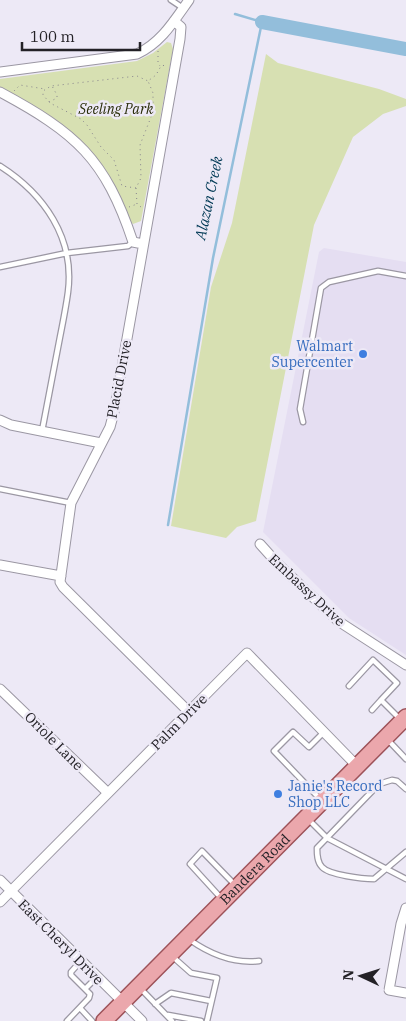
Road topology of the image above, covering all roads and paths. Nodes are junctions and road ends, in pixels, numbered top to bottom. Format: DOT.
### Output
graph roads {
  1 [pos="171,0"];
  2 [pos="189,0"];
  3 [pos="183,8"];
  4 [pos="174,21"];
  5 [pos="153,44"];
  6 [pos="176,62"];
  7 [pos="161,66"];
  8 [pos="0,72"];
  9 [pos="148,81"];
  10 [pos="51,86"];
  11 [pos="45,89"];
  12 [pos="3,94"];
  13 [pos="48,102"];
  14 [pos="0,166"];
  15 [pos="136,188"];
  16 [pos="149,209"];
  17 [pos="138,243"];
  18 [pos="67,253"];
  19 [pos="0,266"];
  20 [pos="406,276"];
  21 [pos="0,420"];
  22 [pos="303,422"];
  23 [pos="42,431"];
  24 [pos="101,443"];
  25 [pos="0,489"];
  26 [pos="71,503"];
  27 [pos="260,544"];
  28 [pos="0,565"];
  29 [pos="61,576"];
  30 [pos="377,654"];
  31 [pos="406,665"];
  32 [pos="349,686"];
  33 [pos="0,689"];
  34 [pos="381,700"];
  35 [pos="372,710"];
  36 [pos="189,712"];
  37 [pos="404,719"];
  38 [pos="324,731"];
  39 [pos="386,737"];
  40 [pos="406,758"];
  41 [pos="357,766"];
  42 [pos="406,789"];
  43 [pos="108,793"];
  44 [pos="322,802"];
  45 [pos="307,817"];
  46 [pos="326,837"];
  47 [pos="406,852"];
  48 [pos="387,869"];
  49 [pos="406,879"];
  50 [pos="0,880"];
  51 [pos="236,888"];
  52 [pos="11,892"];
  53 [pos="223,901"];
  54 [pos="0,902"];
  55 [pos="406,908"];
  56 [pos="186,938"];
  57 [pos="170,954"];
  58 [pos="259,961"];
  59 [pos="80,962"];
  60 [pos="96,978"];
  61 [pos="138,986"];
  62 [pos="85,989"];
  63 [pos="406,993"];
  64 [pos="211,1001"];
  65 [pos="122,1002"];
  66 [pos="156,1004"];
  67 [pos="80,1008"];
  68 [pos="166,1015"];
  69 [pos="67,1021"];
  70 [pos="92,1021"];
  71 [pos="104,1021"];
  72 [pos="142,1021"];
  73 [pos="172,1021"];
  74 [pos="201,1021"];
  75 [pos="207,1021"];
  1 -- 3 [label="lane"];
  2 -- 3 [label="street"];
  3 -- 4 [label="street"];
  4 -- 5 [label="street"];
  4 -- 6 [label="street, Placid Drive"];
  5 -- 7 [label="path"];
  5 -- 8 [label="street"];
  6 -- 7 [label="path"];
  6 -- 16 [label="street, Placid Drive"];
  7 -- 9 [label="path"];
  9 -- 10 [label="path"];
  9 -- 15 [label="path"];
  10 -- 11 [label="path"];
  10 -- 13 [label="path"];
  11 -- 12 [label="path"];
  11 -- 13 [label="path"];
  12 -- 17 [label="street"];
  13 -- 15 [label="path"];
  14 -- 18 [label="lane"];
  15 -- 16 [label="path"];
  16 -- 17 [label="street, Placid Drive"];
  17 -- 18 [label="lane"];
  17 -- 24 [label="street, Placid Drive"];
  18 -- 19 [label="lane"];
  18 -- 23 [label="lane"];
  20 -- 22 [label="lane"];
  21 -- 23 [label="street"];
  23 -- 24 [label="street"];
  24 -- 26 [label="street, Placid Drive"];
  25 -- 26 [label="lane"];
  26 -- 29 [label="street, Placid Drive"];
  27 -- 30 [label="street, Embassy Drive"];
  28 -- 29 [label="street"];
  29 -- 36 [label="street"];
  30 -- 31 [label="street, Embassy Drive"];
  30 -- 32 [label="lane"];
  30 -- 34 [label="lane"];
  33 -- 43 [label="street, Oriole Lane"];
  34 -- 35 [label="lane"];
  34 -- 37 [label="lane"];
  36 -- 38 [label="street, Palm Drive"];
  36 -- 43 [label="street, Palm Drive"];
  37 -- 39 [label="main road, Bandera Road"];
  38 -- 41 [label="street, Palm Drive"];
  38 -- 44 [label="lane"];
  39 -- 40 [label="lane"];
  39 -- 41 [label="main road, Bandera Road"];
  41 -- 44 [label="main road, Bandera Road"];
  42 -- 46 [label="lane"];
  43 -- 52 [label="street, Palm Drive"];
  44 -- 45 [label="main road, Bandera Road"];
  45 -- 46 [label="lane"];
  45 -- 51 [label="main road, Bandera Road"];
  46 -- 48 [label="lane"];
  46 -- 48 [label="lane"];
  47 -- 48 [label="lane"];
  48 -- 49 [label="lane"];
  50 -- 52 [label="street, East Cheryl Drive"];
  51 -- 53 [label="main road, Bandera Road"];
  51 -- 53 [label="lane"];
  52 -- 54 [label="street, Palm Drive"];
  52 -- 59 [label="street, East Cheryl Drive"];
  53 -- 56 [label="main road, Bandera Road"];
  55 -- 63 [label="street"];
  56 -- 57 [label="main road, Bandera Road"];
  56 -- 58 [label="lane"];
  57 -- 61 [label="main road, Bandera Road"];
  57 -- 64 [label="lane"];
  59 -- 60 [label="street, East Cheryl Drive"];
  59 -- 62 [label="lane"];
  60 -- 62 [label="lane"];
  60 -- 65 [label="street, East Cheryl Drive"];
  61 -- 65 [label="main road, Bandera Road"];
  61 -- 66 [label="lane"];
  62 -- 67 [label="lane"];
  64 -- 66 [label="lane"];
  64 -- 75 [label="lane"];
  65 -- 71 [label="main road, Bandera Road"];
  65 -- 72 [label="street, East Cheryl Drive"];
  66 -- 68 [label="lane"];
  67 -- 69 [label="lane"];
  67 -- 70 [label="lane"];
  68 -- 73 [label="lane"];
  68 -- 74 [label="lane"];
}
